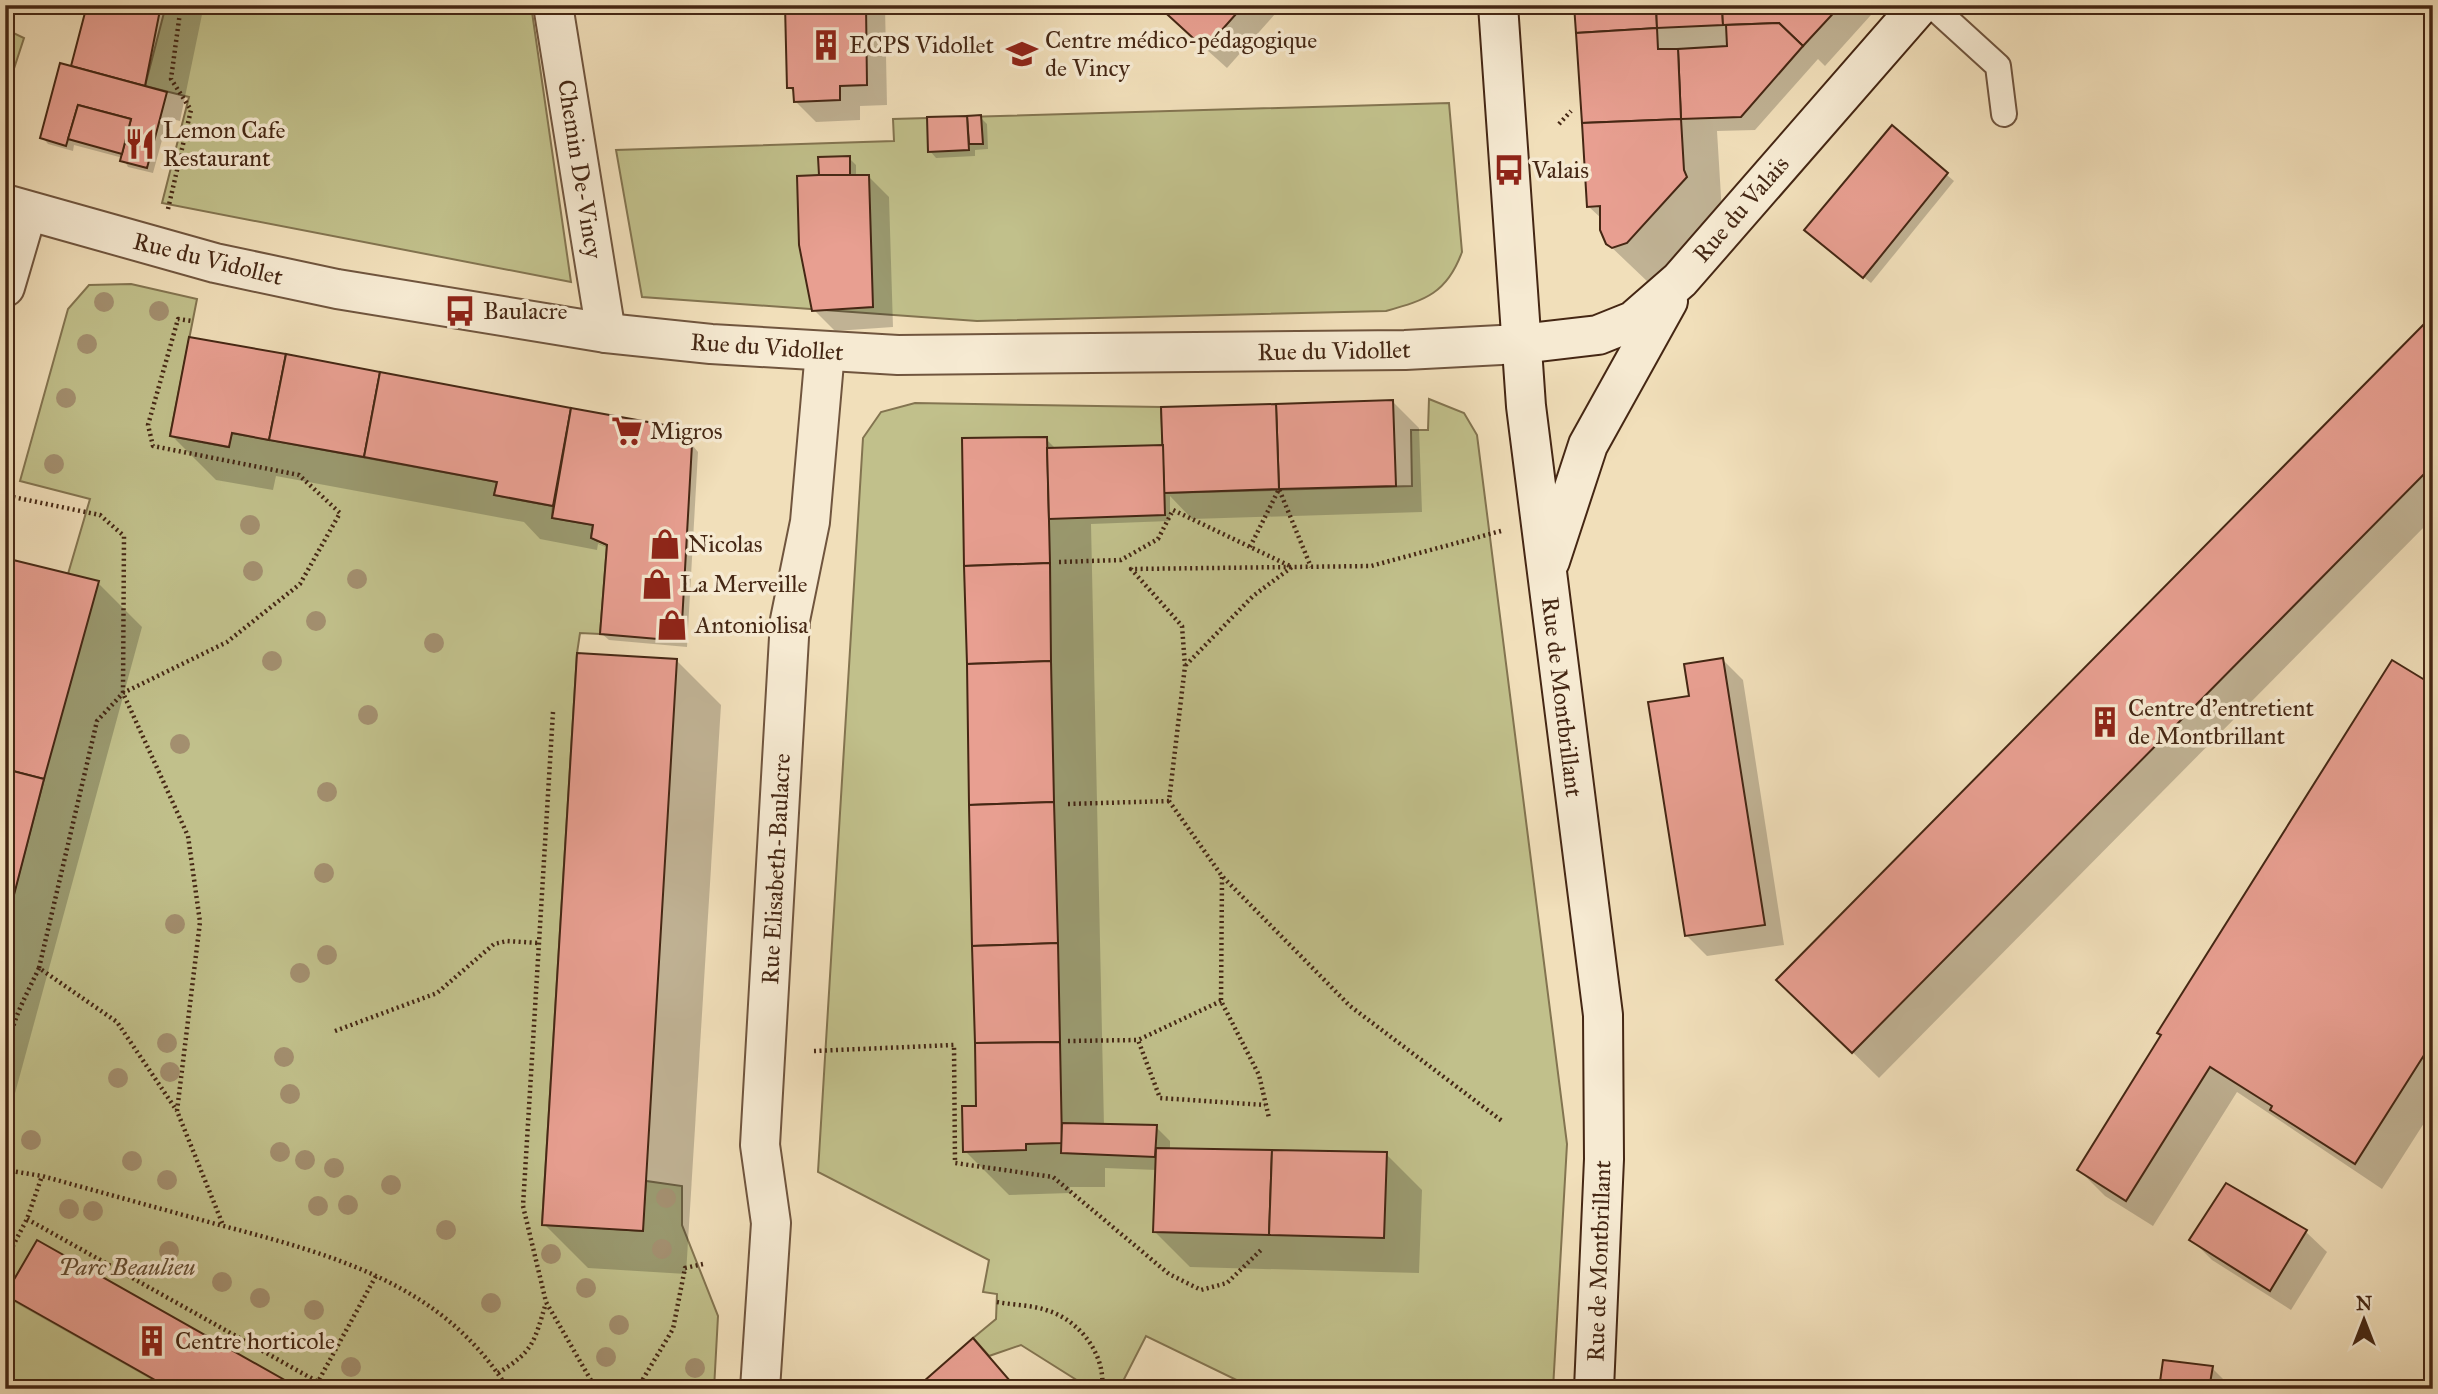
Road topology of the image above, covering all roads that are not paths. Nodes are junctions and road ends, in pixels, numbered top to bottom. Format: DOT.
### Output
graph roads {
  1 [pos="553,5"];
  2 [pos="1498,5"];
  3 [pos="1920,5"];
  4 [pos="1931,5"];
  5 [pos="2004,114"];
  6 [pos="16,208"];
  7 [pos="1680,280"];
  8 [pos="5,288"];
  9 [pos="606,333"];
  10 [pos="1520,344"];
  11 [pos="825,351"];
  12 [pos="1546,573"];
  13 [pos="760,1389"];
  14 [pos="1594,1389"];
  1 -- 9 [label="street, Chemin De-Vincy"];
  2 -- 10 [label="street, Rue de Montbrillant"];
  3 -- 7 [label="street, Rue du Valais"];
  4 -- 5 [label="lane"];
  6 -- 8 [label="street, Rue du Vidollet"];
  6 -- 9 [label="street, Rue du Vidollet"];
  7 -- 10 [label="street, Rue du Valais"];
  7 -- 12 [label="street"];
  9 -- 11 [label="street, Rue du Vidollet"];
  10 -- 11 [label="street, Rue du Vidollet"];
  10 -- 12 [label="street, Rue de Montbrillant"];
  11 -- 13 [label="street, Rue Elisabeth-Baulacre"];
  12 -- 14 [label="street, Rue de Montbrillant"];
}
